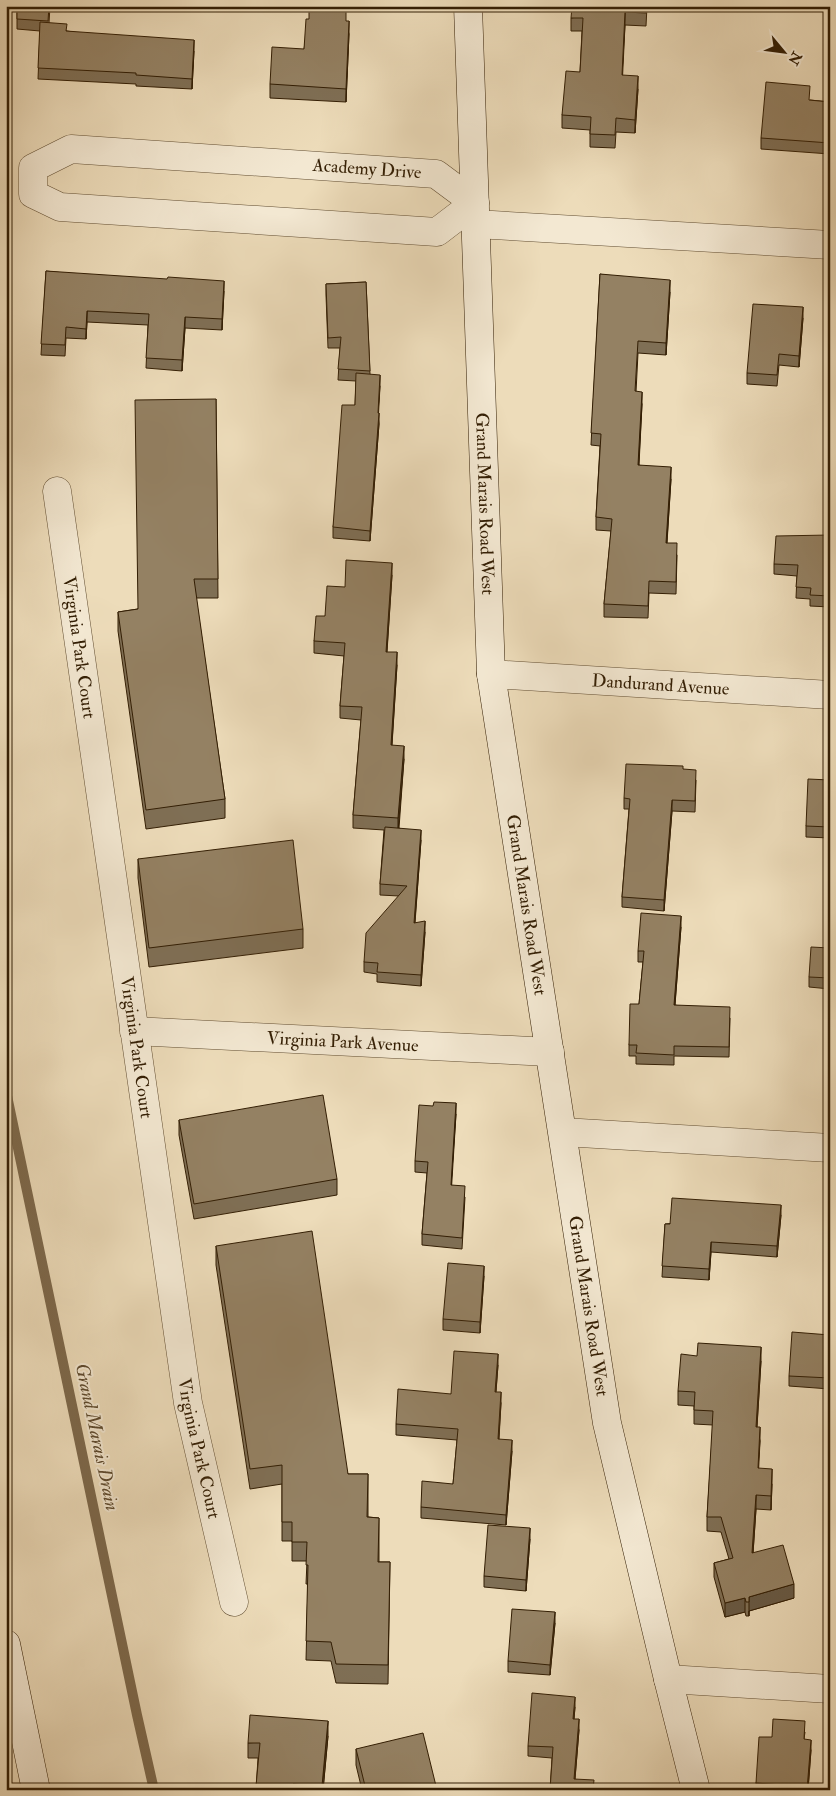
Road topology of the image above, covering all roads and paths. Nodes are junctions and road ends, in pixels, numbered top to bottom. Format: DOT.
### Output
graph roads {
  1 [pos="468,6"];
  2 [pos="475,214"];
  3 [pos="830,245"];
  4 [pos="57,491"];
  5 [pos="491,674"];
  6 [pos="830,695"];
  7 [pos="134,1031"];
  8 [pos="550,1052"];
  9 [pos="562,1132"];
  10 [pos="830,1148"];
  11 [pos="234,1602"];
  12 [pos="6,1644"];
  13 [pos="668,1679"];
  14 [pos="830,1689"];
  15 [pos="36,1790"];
  16 [pos="696,1790"];
  1 -- 2 [label="street, Grand Marais Road West"];
  2 -- 2 [label="street, Academy Drive"];
  2 -- 3 [label="street"];
  2 -- 5 [label="street, Grand Marais Road West"];
  4 -- 7 [label="street, Virginia Park Court"];
  5 -- 6 [label="street, Dandurand Avenue"];
  5 -- 8 [label="street, Grand Marais Road West"];
  7 -- 8 [label="street, Virginia Park Avenue"];
  7 -- 11 [label="street, Virginia Park Court"];
  8 -- 9 [label="street, Grand Marais Road West"];
  9 -- 10 [label="street"];
  9 -- 13 [label="street, Grand Marais Road West"];
  12 -- 15 [label="street"];
  13 -- 14 [label="street"];
  13 -- 16 [label="street, Grand Marais Road West"];
}
